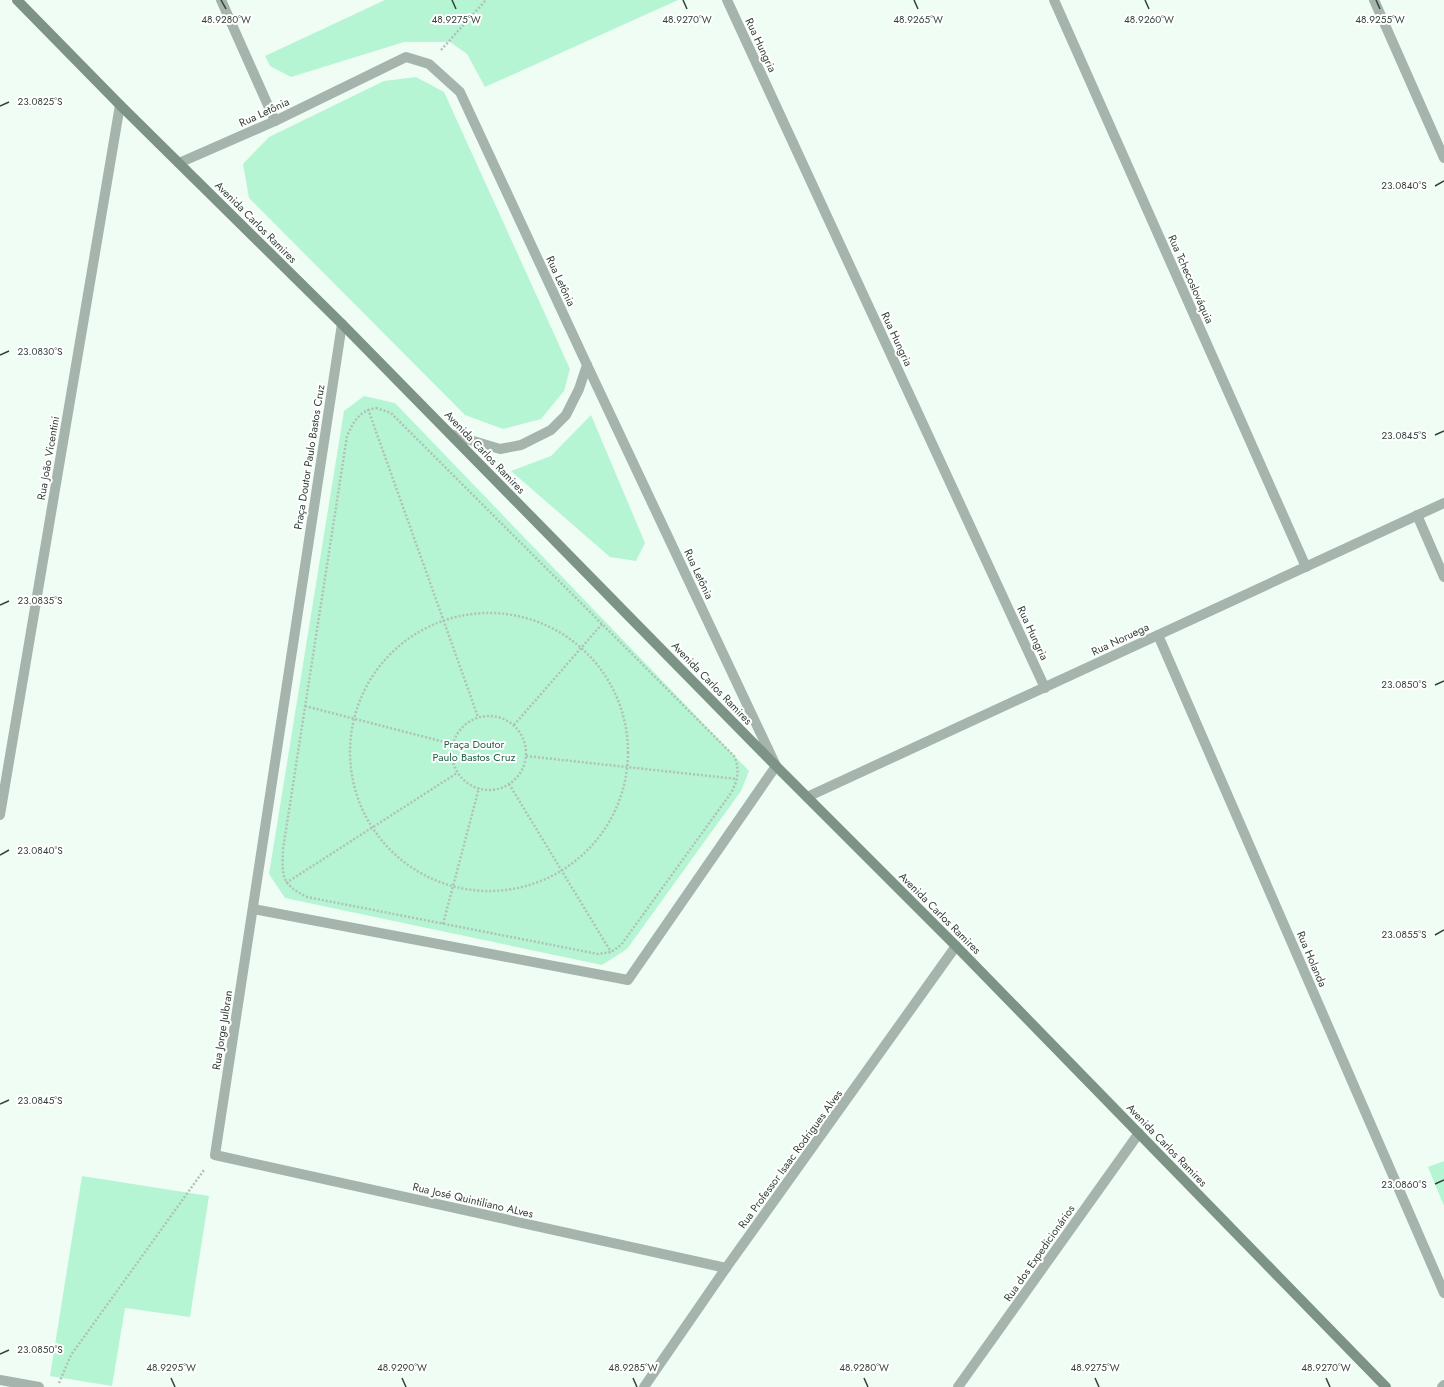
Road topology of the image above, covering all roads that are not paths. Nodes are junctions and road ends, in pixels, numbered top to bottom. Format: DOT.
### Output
graph roads {
  1 [pos="17,0"];
  2 [pos="222,0"];
  3 [pos="727,0"];
  4 [pos="1054,0"];
  5 [pos="1374,0"];
  6 [pos="120,105"];
  7 [pos="275,121"];
  8 [pos="1444,158"];
  9 [pos="179,164"];
  10 [pos="342,324"];
  11 [pos="587,365"];
  12 [pos="450,434"];
  13 [pos="1444,503"];
  14 [pos="1417,515"];
  15 [pos="1306,567"];
  16 [pos="1444,577"];
  17 [pos="1158,635"];
  18 [pos="1045,688"];
  19 [pos="776,766"];
  20 [pos="807,797"];
  21 [pos="0,815"];
  22 [pos="253,909"];
  23 [pos="956,946"];
  24 [pos="1139,1133"];
  25 [pos="215,1155"];
  26 [pos="726,1268"];
  27 [pos="1444,1293"];
  28 [pos="0,1380"];
  29 [pos="1444,1384"];
  30 [pos="39,1387"];
  31 [pos="644,1387"];
  32 [pos="958,1387"];
  33 [pos="1386,1387"];
  34 [pos="1442,1387"];
  1 -- 6 [label="main road, Avenida Carlos Ramires"];
  2 -- 7 [label="street"];
  3 -- 18 [label="street, Rua Hungria"];
  4 -- 15 [label="street, Rua Tchecoslováquia"];
  5 -- 8 [label="street"];
  6 -- 9 [label="main road, Avenida Carlos Ramires"];
  6 -- 21 [label="street, Rua João Vicentini"];
  7 -- 9 [label="street, Rua Letônia"];
  7 -- 11 [label="street, Rua Letônia"];
  9 -- 10 [label="main road, Avenida Carlos Ramires"];
  10 -- 12 [label="main road, Avenida Carlos Ramires"];
  10 -- 22 [label="street, Praça Doutor Paulo Bastos Cruz"];
  11 -- 12 [label="street"];
  11 -- 19 [label="street, Rua Letônia"];
  12 -- 19 [label="main road, Avenida Carlos Ramires"];
  13 -- 14 [label="street, Rua Noruega"];
  14 -- 15 [label="street, Rua Noruega"];
  14 -- 16 [label="street"];
  15 -- 17 [label="street, Rua Noruega"];
  17 -- 18 [label="street, Rua Noruega"];
  17 -- 27 [label="street, Rua Holanda"];
  18 -- 20 [label="street, Rua Noruega"];
  19 -- 20 [label="main road, Avenida Carlos Ramires"];
  19 -- 22 [label="street"];
  20 -- 23 [label="main road, Avenida Carlos Ramires"];
  22 -- 25 [label="street, Rua Jorge Julbran"];
  23 -- 24 [label="main road, Avenida Carlos Ramires"];
  23 -- 26 [label="street, Rua Professor Isaac Rodrigues Alves"];
  24 -- 32 [label="street, Rua dos Expedicionários"];
  24 -- 33 [label="main road, Avenida Carlos Ramires"];
  25 -- 26 [label="street, Rua José Quintiliano ALves"];
  26 -- 31 [label="street, Rua Professor Isaac Rodrigues Alves"];
  28 -- 30 [label="street"];
  29 -- 34 [label="street"];
}
